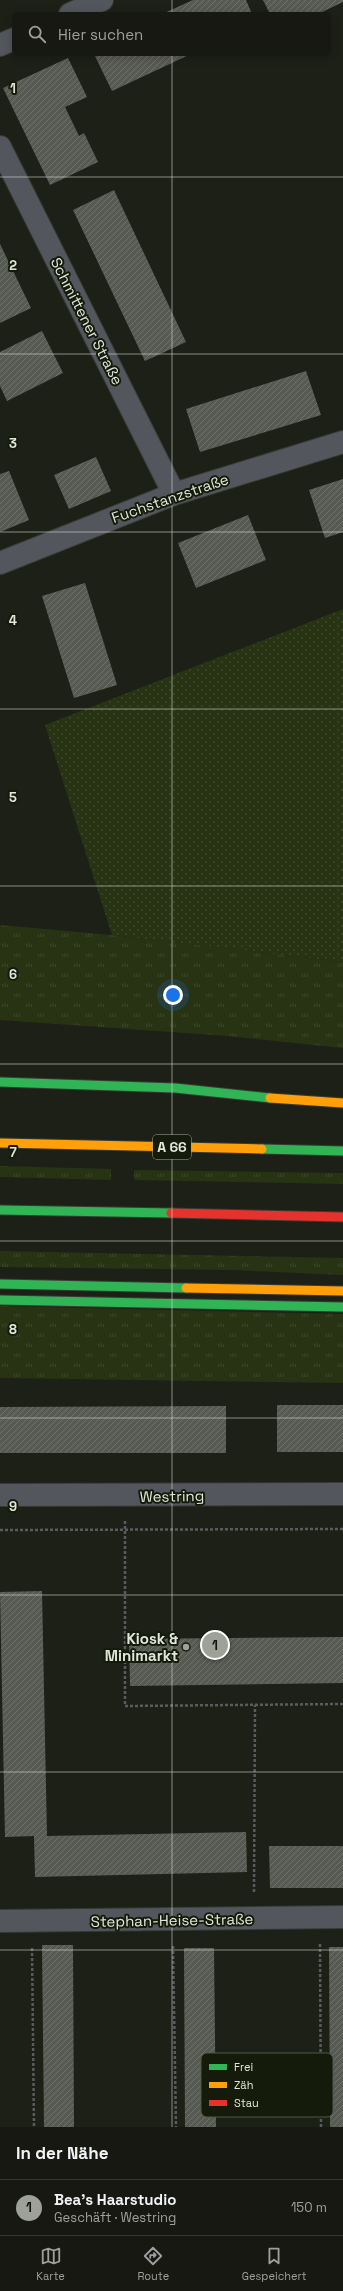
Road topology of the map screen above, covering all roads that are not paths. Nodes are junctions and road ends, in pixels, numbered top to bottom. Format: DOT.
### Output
graph roads {
  1 [pos="102,0"];
  2 [pos="75,12"];
  3 [pos="12,40"];
  4 [pos="0,45"];
  5 [pos="0,147"];
  6 [pos="343,442"];
  7 [pos="174,494"];
  8 [pos="0,563"];
  9 [pos="0,1082"];
  10 [pos="343,1103"];
  11 [pos="0,1143"];
  12 [pos="343,1151"];
  13 [pos="0,1210"];
  14 [pos="343,1217"];
  15 [pos="0,1284"];
  16 [pos="343,1291"];
  17 [pos="0,1300"];
  18 [pos="343,1307"];
  19 [pos="343,1494"];
  20 [pos="0,1495"];
  21 [pos="343,1918"];
  22 [pos="0,1921"];
  1 -- 2 [label="street"];
  3 -- 4 [label="street"];
  5 -- 7 [label="street, Schmittener Straße"];
  6 -- 7 [label="street, Fuchstanzstraße"];
  7 -- 8 [label="street, Fuchstanzstraße"];
  9 -- 10 [label="highway"];
  11 -- 12 [label="highway, A 66"];
  13 -- 14 [label="highway"];
  15 -- 16 [label="highway"];
  17 -- 18 [label="highway"];
  19 -- 20 [label="street, Westring"];
  21 -- 22 [label="street, Stephan-Heise-Straße"];
}
